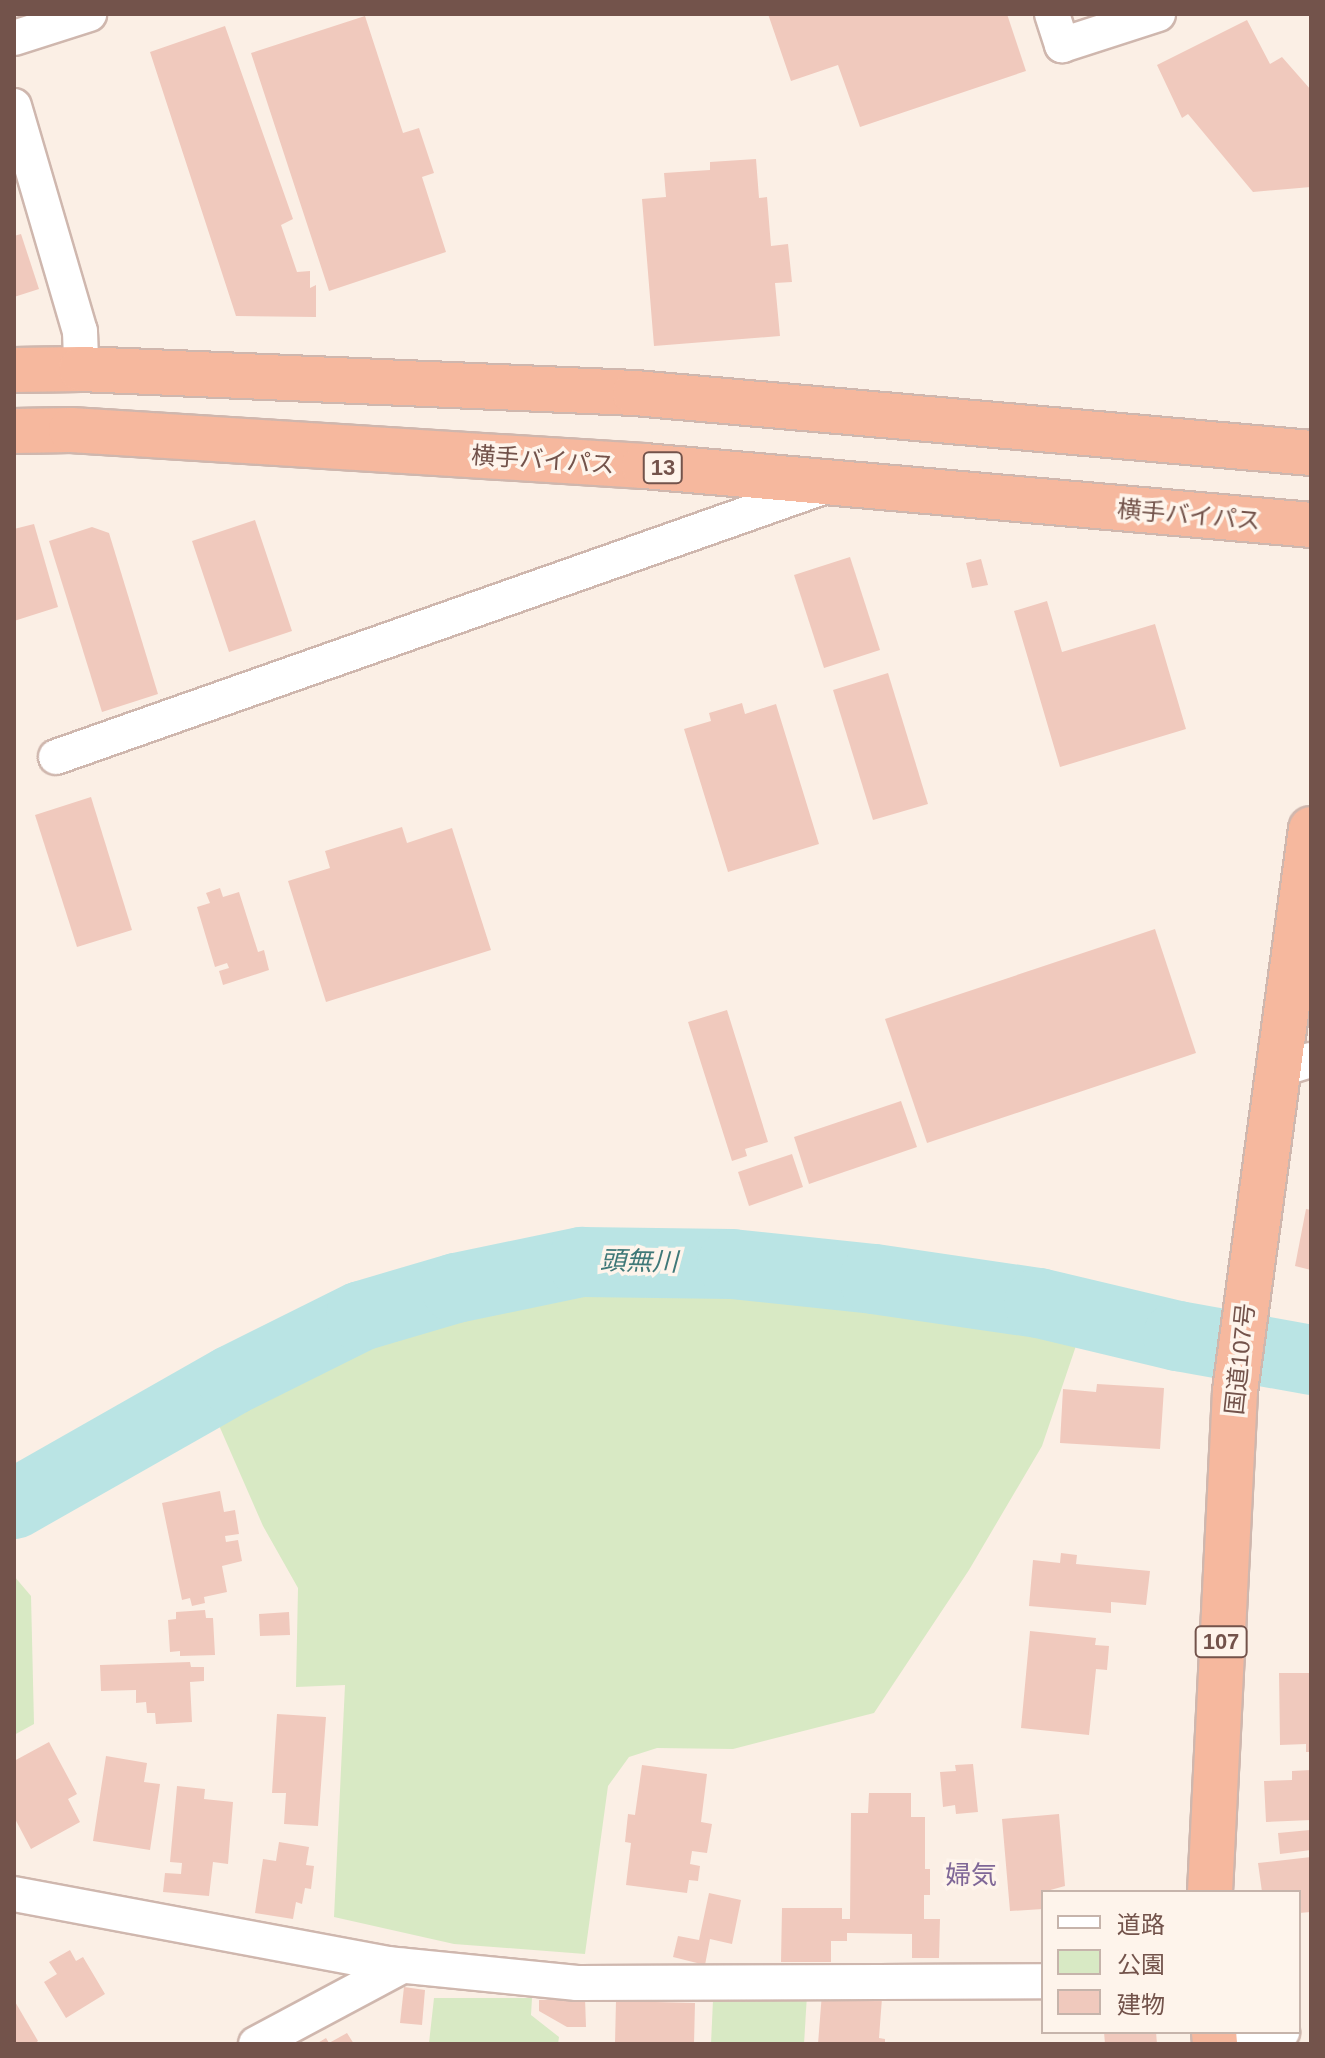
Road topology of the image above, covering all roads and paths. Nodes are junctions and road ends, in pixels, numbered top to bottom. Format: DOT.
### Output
graph roads {
  1 [pos="89,14"];
  2 [pos="1052,14"];
  3 [pos="1158,14"];
  4 [pos="14,38"];
  5 [pos="14,106"];
  6 [pos="81,369"];
  7 [pos="14,370"];
  8 [pos="14,431"];
  9 [pos="1311,453"];
  10 [pos="833,483"];
  11 [pos="1311,525"];
  12 [pos="56,757"];
  13 [pos="1311,829"];
  14 [pos="1295,1065"];
  15 [pos="1210,1890"];
  16 [pos="18,1901"];
  17 [pos="402,1966"];
  18 [pos="1041,1981"];
  19 [pos="1263,2034"];
  20 [pos="1215,2039"];
  21 [pos="256,2044"];
  1 -- 4 [label="street"];
  2 -- 3 [label="street"];
  5 -- 6 [label="street"];
  6 -- 7 [label="highway"];
  6 -- 9 [label="highway"];
  8 -- 10 [label="highway, 横手バイパス / 13"];
  10 -- 11 [label="highway, 横手バイパス / 13"];
  10 -- 12 [label="street"];
  13 -- 14 [label="highway, 国道107号 / 107"];
  14 -- 15 [label="highway, 国道107号 / 107"];
  16 -- 17 [label="street"];
  17 -- 18 [label="street"];
  17 -- 21 [label="street"];
  19 -- 20 [label="street"];
}
